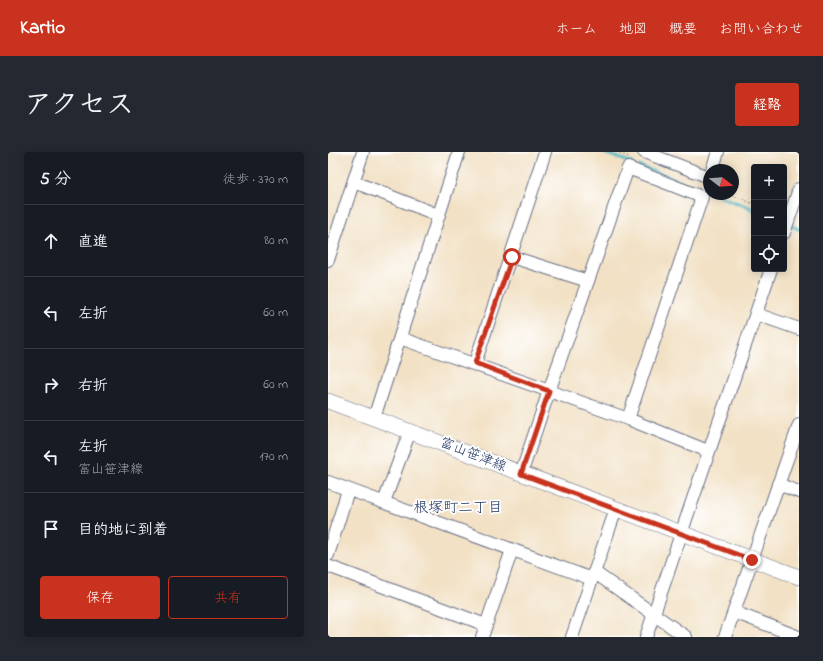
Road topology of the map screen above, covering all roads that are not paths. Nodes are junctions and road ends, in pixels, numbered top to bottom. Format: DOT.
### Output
graph roads {
  1 [pos="363,152"];
  2 [pos="459,152"];
  3 [pos="545,152"];
  4 [pos="644,152"];
  5 [pos="718,152"];
  6 [pos="714,164"];
  7 [pos="703,175"];
  8 [pos="354,182"];
  9 [pos="799,190"];
  10 [pos="438,215"];
  11 [pos="787,224"];
  12 [pos="512,257"];
  13 [pos="328,260"];
  14 [pos="770,272"];
  15 [pos="588,281"];
  16 [pos="756,314"];
  17 [pos="799,329"];
  18 [pos="400,338"];
  19 [pos="475,363"];
  20 [pos="549,391"];
  21 [pos="328,401"];
  22 [pos="374,418"];
  23 [pos="628,419"];
  24 [pos="799,425"];
  25 [pos="410,431"];
  26 [pos="708,450"];
  27 [pos="521,474"];
  28 [pos="328,482"];
  29 [pos="778,484"];
  30 [pos="348,490"];
  31 [pos="799,492"];
  32 [pos="384,502"];
  33 [pos="616,509"];
  34 [pos="680,532"];
  35 [pos="512,550"];
  36 [pos="328,555"];
  37 [pos="752,560"];
  38 [pos="328,566"];
  39 [pos="593,575"];
  40 [pos="799,577"];
  41 [pos="734,612"];
  42 [pos="654,614"];
  43 [pos="486,625"];
  44 [pos="482,637"];
  45 [pos="572,637"];
  46 [pos="646,637"];
  47 [pos="686,637"];
  48 [pos="725,637"];
  49 [pos="799,637"];
  1 -- 8 [label="street"];
  2 -- 10 [label="street"];
  3 -- 12 [label="street"];
  4 -- 7 [label="street"];
  5 -- 6 [label="street"];
  8 -- 10 [label="street"];
  8 -- 13 [label="street"];
  9 -- 11 [label="street"];
  10 -- 18 [label="street"];
  12 -- 15 [label="street"];
  12 -- 19 [label="street"];
  14 -- 16 [label="street"];
  15 -- 20 [label="street"];
  15 -- 23 [label="street"];
  16 -- 17 [label="street"];
  16 -- 26 [label="street"];
  18 -- 19 [label="street"];
  18 -- 22 [label="street"];
  19 -- 20 [label="street"];
  20 -- 23 [label="street"];
  20 -- 27 [label="street"];
  21 -- 22 [label="main road, 富山笹津線"];
  22 -- 25 [label="main road, 富山笹津線"];
  23 -- 26 [label="street"];
  24 -- 29 [label="street"];
  25 -- 27 [label="main road, 富山笹津線"];
  25 -- 32 [label="street"];
  26 -- 34 [label="street"];
  27 -- 33 [label="main road, 富山笹津線"];
  28 -- 30 [label="street"];
  29 -- 31 [label="street"];
  29 -- 37 [label="street"];
  30 -- 32 [label="street"];
  30 -- 36 [label="street"];
  32 -- 35 [label="street"];
  33 -- 34 [label="main road, 富山笹津線"];
  33 -- 39 [label="street"];
  34 -- 37 [label="main road, 富山笹津線"];
  34 -- 42 [label="street"];
  35 -- 39 [label="street"];
  35 -- 43 [label="street"];
  37 -- 40 [label="main road, 富山笹津線"];
  37 -- 41 [label="street"];
  38 -- 43 [label="street"];
  39 -- 42 [label="street"];
  39 -- 45 [label="street"];
  41 -- 48 [label="street"];
  41 -- 49 [label="street"];
  42 -- 46 [label="street"];
  42 -- 47 [label="street"];
  43 -- 44 [label="street"];
}
